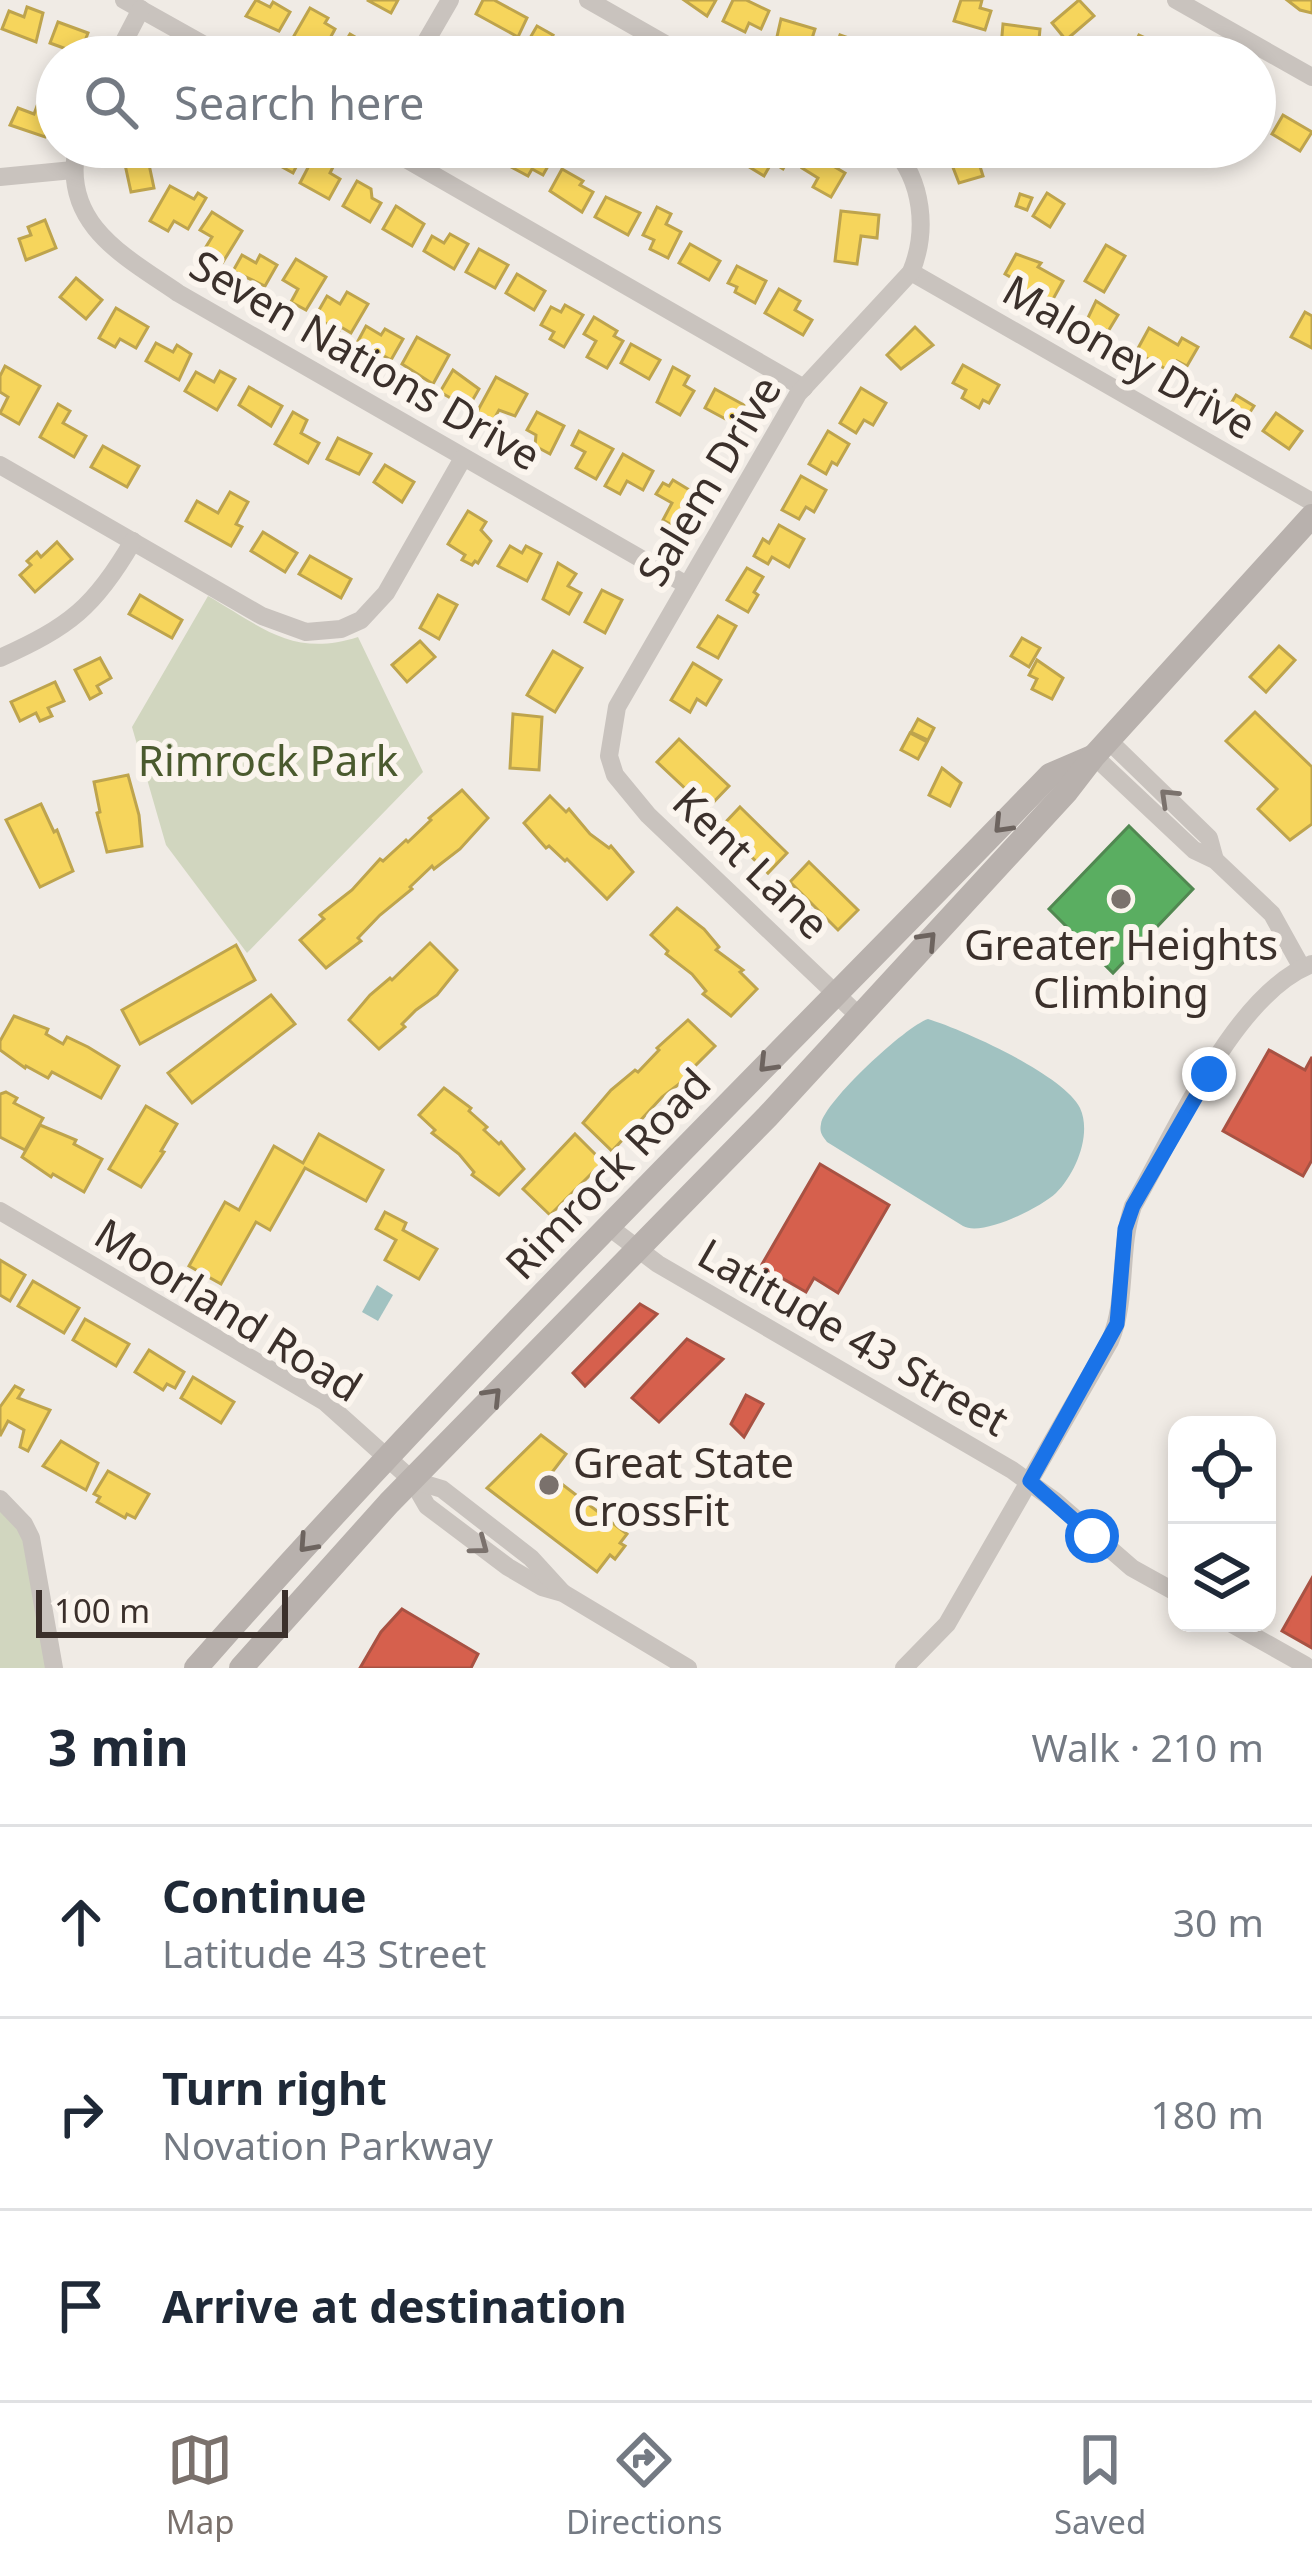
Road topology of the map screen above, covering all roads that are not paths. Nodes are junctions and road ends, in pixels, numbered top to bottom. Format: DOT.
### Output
graph roads {
  1 [pos="450,0"];
  2 [pos="588,0"];
  3 [pos="1176,0"];
  4 [pos="132,4"];
  5 [pos="122,36"];
  6 [pos="189,36"];
  7 [pos="429,36"];
  8 [pos="651,36"];
  9 [pos="1240,36"];
  10 [pos="1276,57"];
  11 [pos="1312,77"];
  12 [pos="421,168"];
  13 [pos="905,168"];
  14 [pos="73,170"];
  15 [pos="0,177"];
  16 [pos="911,272"];
  17 [pos="803,388"];
  18 [pos="463,458"];
  19 [pos="0,465"];
  20 [pos="1312,502"];
  21 [pos="1312,516"];
  22 [pos="133,541"];
  23 [pos="685,584"];
  24 [pos="0,658"];
  25 [pos="1101,748"];
  26 [pos="609,752"];
  27 [pos="1307,966"];
  28 [pos="836,991"];
  29 [pos="858,1015"];
  30 [pos="0,1211"];
  31 [pos="609,1227"];
  32 [pos="635,1248"];
  33 [pos="387,1459"];
  34 [pos="412,1480"];
  35 [pos="1030,1481"];
  36 [pos="0,1499"];
  37 [pos="1168,1588"];
  38 [pos="1246,1632"];
  39 [pos="1305,1665"];
  40 [pos="54,1668"];
  41 [pos="196,1668"];
  42 [pos="242,1668"];
  43 [pos="688,1668"];
  44 [pos="904,1668"];
  1 -- 7 [label="street"];
  2 -- 8 [label="street"];
  3 -- 9 [label="street"];
  4 -- 5 [label="street"];
  4 -- 6 [label="street"];
  10 -- 11 [label="street"];
  12 -- 17 [label="street"];
  13 -- 16 [label="street"];
  14 -- 15 [label="street"];
  14 -- 18 [label="street, Seven Nations Drive"];
  16 -- 17 [label="street, Salem Drive"];
  16 -- 20 [label="street, Maloney Drive"];
  17 -- 23 [label="street, Salem Drive"];
  18 -- 22 [label="street"];
  18 -- 23 [label="street, Seven Nations Drive"];
  19 -- 22 [label="street"];
  21 -- 25 [label="main road, Rimrock Road"];
  22 -- 24 [label="street"];
  23 -- 26 [label="street, Salem Drive"];
  25 -- 27 [label="street"];
  25 -- 28 [label="main road, Rimrock Road, one-way"];
  29 -- 25 [label="main road, Rimrock Road, one-way"];
  26 -- 28 [label="street, Kent Lane"];
  27 -- 35 [label="street"];
  28 -- 29 [label="street, Kent Lane"];
  28 -- 31 [label="main road, Rimrock Road, one-way"];
  29 -- 32 [label="main road, Rimrock Road"];
  30 -- 33 [label="street, Moorland Road"];
  31 -- 32 [label="street, Latitude 43 Street"];
  31 -- 33 [label="main road, Rimrock Road"];
  34 -- 32 [label="main road, Rimrock Road, one-way"];
  32 -- 35 [label="street, Latitude 43 Street"];
  33 -- 34 [label="street, Moorland Road"];
  33 -- 41 [label="main road, Rimrock Road, one-way"];
  34 -- 42 [label="main road, Rimrock Road"];
  34 -- 43 [label="street, Moorland Road"];
  35 -- 37 [label="street, Latitude 43 Street"];
  35 -- 44 [label="street"];
  36 -- 40 [label="street"];
  38 -- 39 [label="street"];
}
